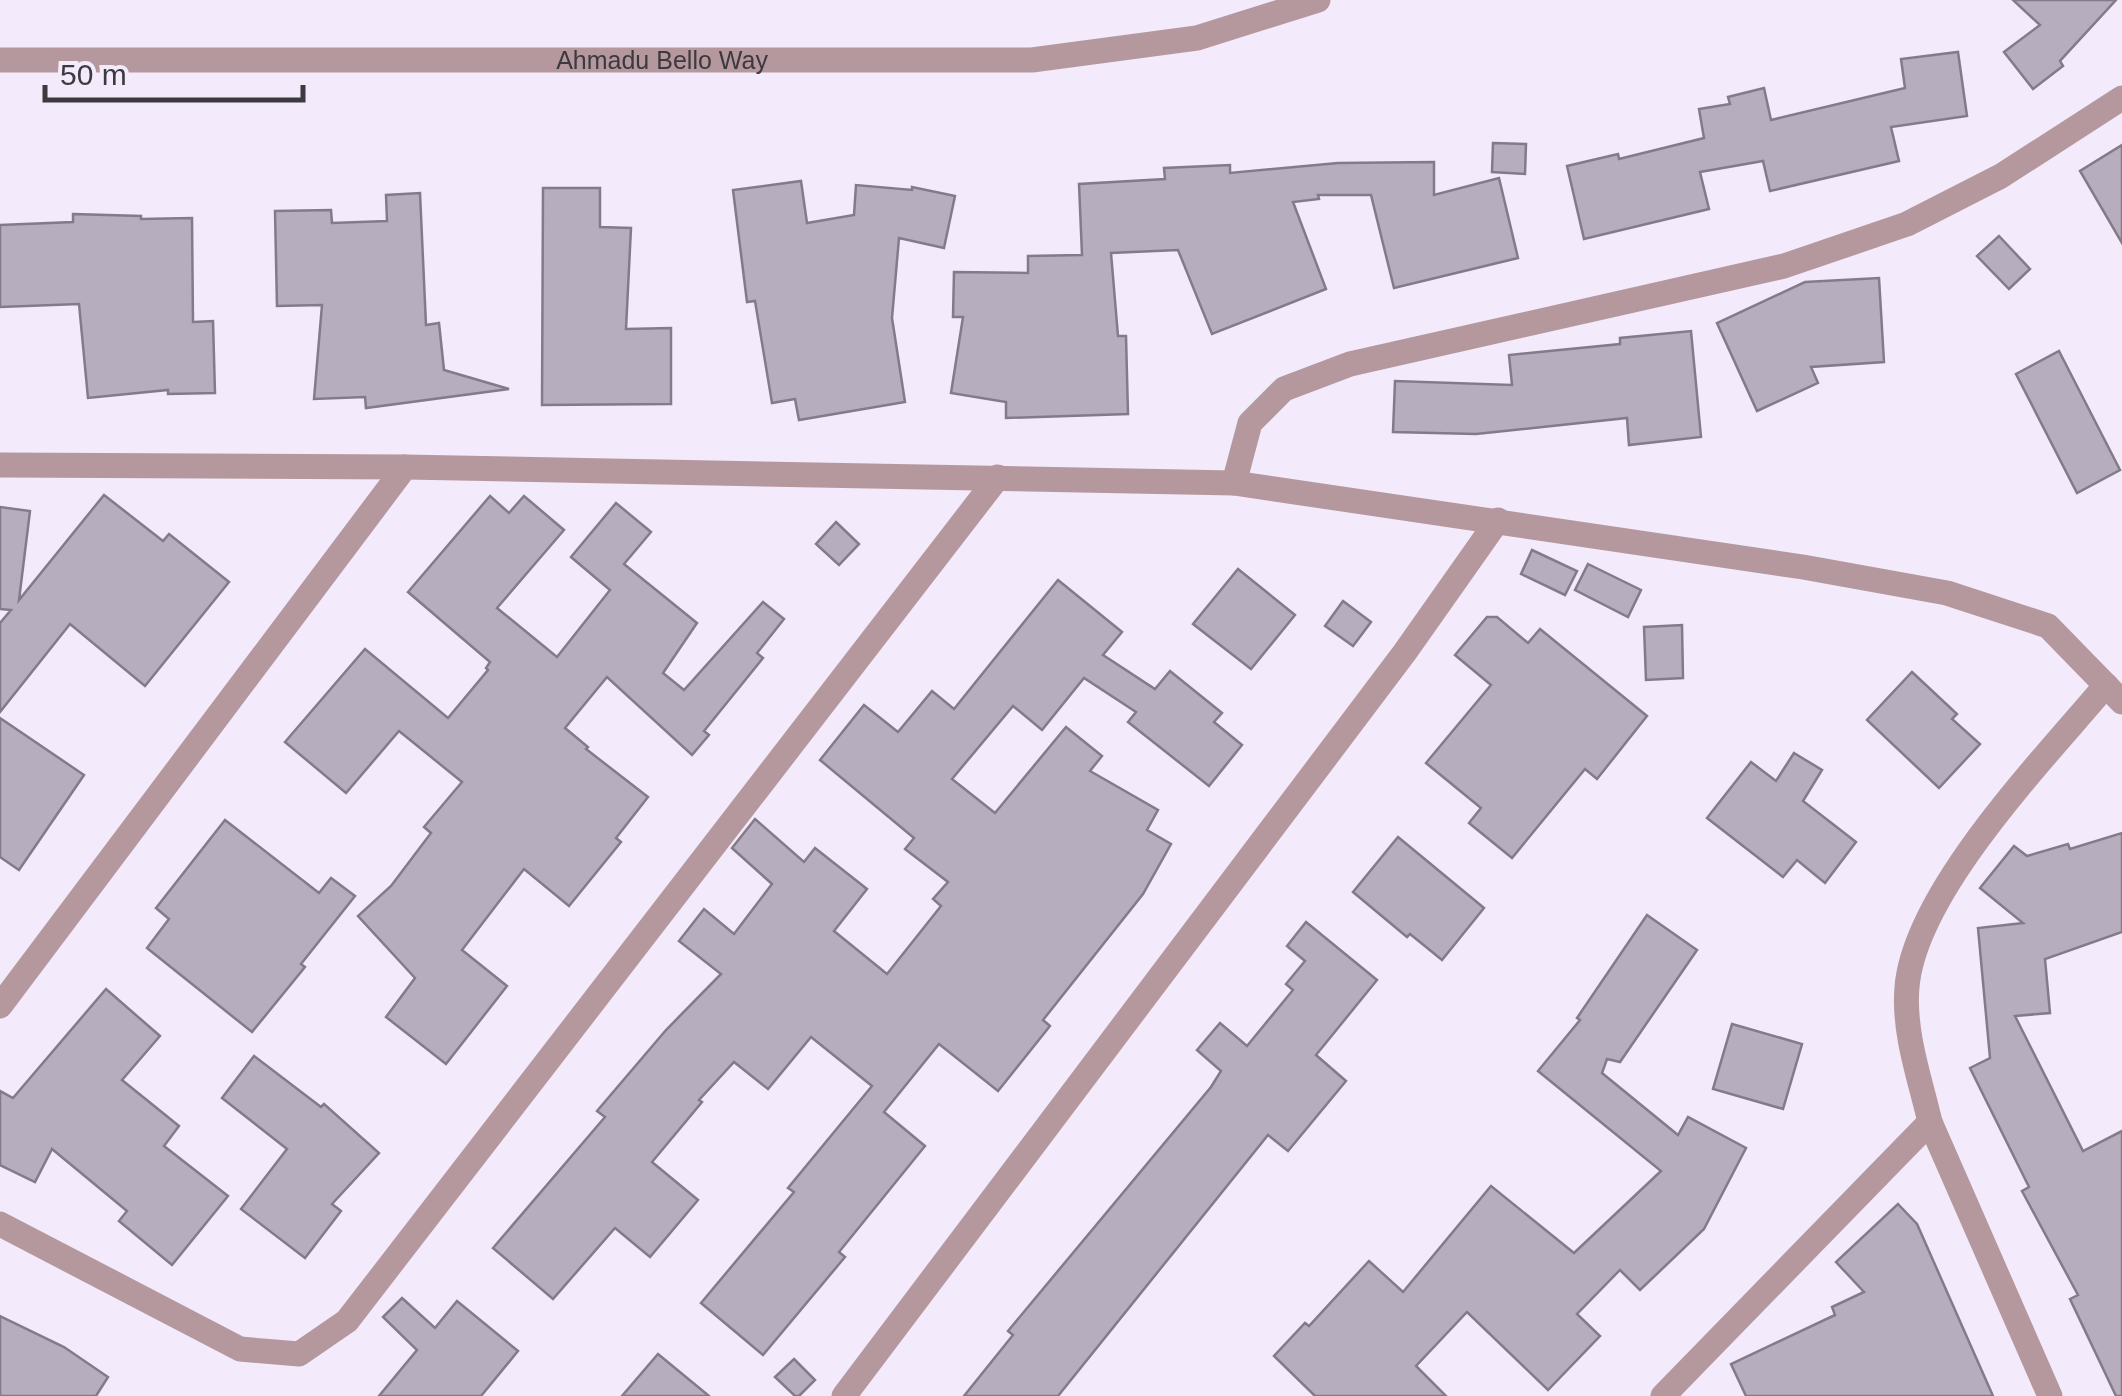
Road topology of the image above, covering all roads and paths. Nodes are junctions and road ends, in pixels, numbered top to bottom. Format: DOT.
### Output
graph roads {
  1 [pos="1318,0"];
  2 [pos="0,60"];
  3 [pos="2122,98"];
  4 [pos="0,466"];
  5 [pos="405,467"];
  6 [pos="998,478"];
  7 [pos="1234,483"];
  8 [pos="1498,520"];
  9 [pos="2114,693"];
  10 [pos="0,1006"];
  11 [pos="1930,1122"];
  12 [pos="0,1224"];
  13 [pos="1675,1391"];
  14 [pos="844,1396"];
  15 [pos="2050,1396"];
  1 -- 2 [label="street, Ahmadu Bello Way"];
  3 -- 7 [label="street"];
  4 -- 5 [label="street"];
  5 -- 6 [label="street"];
  5 -- 10 [label="street"];
  6 -- 7 [label="street"];
  6 -- 12 [label="street"];
  7 -- 8 [label="street"];
  8 -- 9 [label="street"];
  8 -- 14 [label="street"];
  9 -- 11 [label="street"];
  11 -- 13 [label="street"];
  11 -- 15 [label="street"];
}
